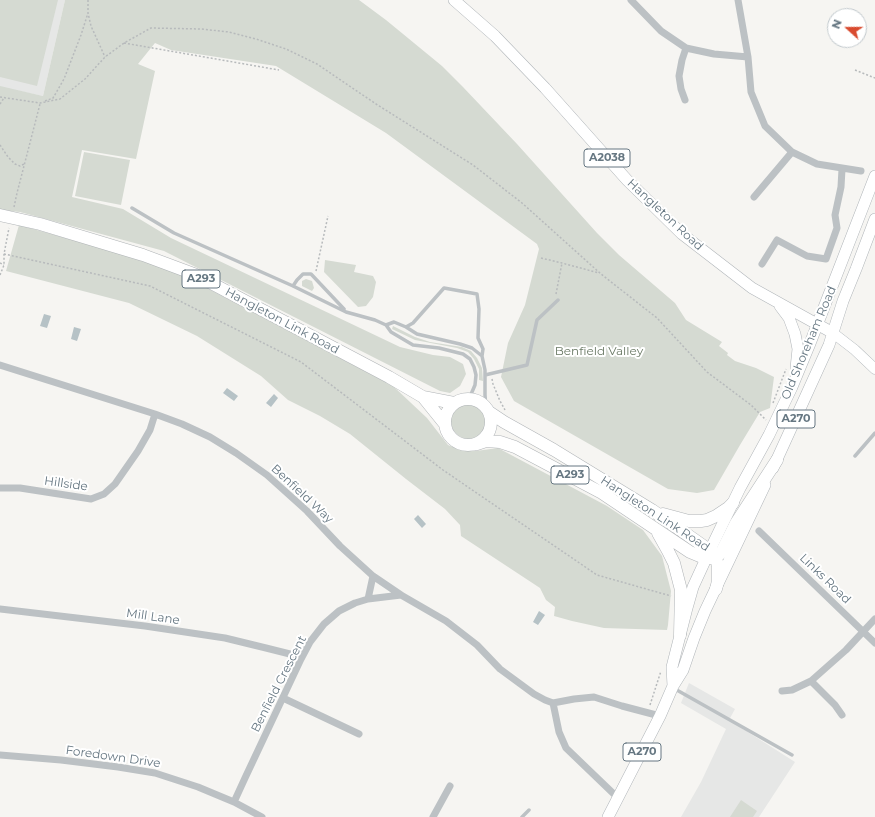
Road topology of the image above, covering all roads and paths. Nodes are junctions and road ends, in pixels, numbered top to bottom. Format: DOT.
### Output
graph roads {
  1 [pos="88,0"];
  2 [pos="454,0"];
  3 [pos="631,0"];
  4 [pos="738,0"];
  5 [pos="88,13"];
  6 [pos="124,43"];
  7 [pos="686,48"];
  8 [pos="105,57"];
  9 [pos="748,57"];
  10 [pos="279,70"];
  11 [pos="855,70"];
  12 [pos="875,78"];
  13 [pos="0,97"];
  14 [pos="4,98"];
  15 [pos="685,100"];
  16 [pos="40,103"];
  17 [pos="0,104"];
  18 [pos="0,145"];
  19 [pos="792,152"];
  20 [pos="24,164"];
  21 [pos="842,169"];
  22 [pos="860,171"];
  23 [pos="875,176"];
  24 [pos="754,197"];
  25 [pos="132,208"];
  26 [pos="14,209"];
  27 [pos="0,215"];
  28 [pos="328,216"];
  29 [pos="875,220"];
  30 [pos="10,224"];
  31 [pos="4,254"];
  32 [pos="541,258"];
  33 [pos="0,263"];
  34 [pos="562,263"];
  35 [pos="4,264"];
  36 [pos="762,264"];
  37 [pos="601,274"];
  38 [pos="0,275"];
  39 [pos="315,278"];
  40 [pos="293,286"];
  41 [pos="558,300"];
  42 [pos="774,300"];
  43 [pos="346,312"];
  44 [pos="817,324"];
  45 [pos="386,325"];
  46 [pos="406,327"];
  47 [pos="833,333"];
  48 [pos="482,356"];
  49 [pos="0,366"];
  50 [pos="786,369"];
  51 [pos="875,369"];
  52 [pos="485,375"];
  53 [pos="792,387"];
  54 [pos="423,397"];
  55 [pos="469,399"];
  56 [pos="454,403"];
  57 [pos="772,405"];
  58 [pos="488,410"];
  59 [pos="155,414"];
  60 [pos="766,420"];
  61 [pos="444,423"];
  62 [pos="875,434"];
  63 [pos="477,444"];
  64 [pos="855,456"];
  65 [pos="777,460"];
  66 [pos="0,488"];
  67 [pos="733,503"];
  68 [pos="652,510"];
  69 [pos="656,529"];
  70 [pos="759,531"];
  71 [pos="710,555"];
  72 [pos="373,576"];
  73 [pos="716,589"];
  74 [pos="401,595"];
  75 [pos="674,595"];
  76 [pos="368,599"];
  77 [pos="0,609"];
  78 [pos="875,619"];
  79 [pos="862,631"];
  80 [pos="680,635"];
  81 [pos="875,643"];
  82 [pos="301,659"];
  83 [pos="811,681"];
  84 [pos="673,687"];
  85 [pos="782,691"];
  86 [pos="283,698"];
  87 [pos="553,703"];
  88 [pos="842,715"];
  89 [pos="660,716"];
  90 [pos="359,734"];
  91 [pos="0,755"];
  92 [pos="792,755"];
  93 [pos="450,786"];
  94 [pos="618,798"];
  95 [pos="234,802"];
  96 [pos="529,810"];
  97 [pos="262,817"];
  98 [pos="433,817"];
  99 [pos="522,817"];
  100 [pos="608,817"];
  1 -- 5 [label="path"];
  2 -- 42 [label="main road, Hangleton Road / A2038"];
  3 -- 7 [label="street"];
  4 -- 9 [label="street"];
  5 -- 8 [label="path"];
  5 -- 16 [label="path"];
  6 -- 8 [label="path"];
  6 -- 10 [label="path"];
  6 -- 37 [label="path"];
  7 -- 9 [label="street"];
  7 -- 15 [label="street"];
  8 -- 16 [label="path"];
  9 -- 19 [label="street"];
  11 -- 12 [label="path"];
  13 -- 14 [label="path"];
  14 -- 16 [label="path"];
  14 -- 17 [label="path"];
  16 -- 20 [label="path"];
  18 -- 20 [label="path"];
  19 -- 21 [label="street"];
  19 -- 24 [label="street"];
  20 -- 26 [label="path"];
  21 -- 22 [label="street"];
  21 -- 36 [label="street"];
  23 -- 44 [label="main road, Old Shoreham Road / A270"];
  25 -- 40 [label="lane"];
  27 -- 54 [label="highway, Hangleton Link Road / A293"];
  28 -- 39 [label="path"];
  29 -- 47 [label="main road, Old Shoreham Road / A270"];
  30 -- 31 [label="path"];
  31 -- 35 [label="path"];
  31 -- 75 [label="path"];
  32 -- 34 [label="path"];
  33 -- 35 [label="path"];
  34 -- 37 [label="path"];
  34 -- 41 [label="path"];
  35 -- 38 [label="path"];
  37 -- 60 [label="path"];
  39 -- 40 [label="lane"];
  39 -- 43 [label="lane"];
  40 -- 43 [label="lane"];
  41 -- 52 [label="lane"];
  42 -- 44 [label="main road, Hangleton Road / A2038"];
  42 -- 53 [label="main road"];
  43 -- 45 [label="lane"];
  44 -- 47 [label="main road, Hangleton Road / A2038"];
  44 -- 53 [label="main road, Old Shoreham Road / A270"];
  45 -- 46 [label="lane"];
  45 -- 55 [label="lane"];
  46 -- 48 [label="lane"];
  46 -- 48 [label="lane"];
  47 -- 51 [label="main road"];
  47 -- 65 [label="main road, Old Shoreham Road / A270"];
  48 -- 52 [label="lane"];
  49 -- 59 [label="street, Benfield Way"];
  50 -- 57 [label="path"];
  52 -- 58 [label="lane"];
  53 -- 67 [label="main road, Old Shoreham Road / A270"];
  54 -- 56 [label="highway, Hangleton Link Road / A293"];
  54 -- 61 [label="highway, Hangleton Link Road / A293"];
  55 -- 56 [label="highway"];
  55 -- 58 [label="highway"];
  56 -- 61 [label="highway"];
  58 -- 63 [label="highway"];
  58 -- 68 [label="highway, Hangleton Link Road / A293"];
  59 -- 66 [label="street, Hillside"];
  59 -- 72 [label="street, Benfield Way"];
  61 -- 63 [label="highway"];
  62 -- 64 [label="lane"];
  63 -- 69 [label="highway, Hangleton Link Road / A293"];
  65 -- 71 [label="highway, Hangleton Link Road"];
  65 -- 73 [label="main road, Old Shoreham Road / A270"];
  67 -- 68 [label="highway, A293"];
  67 -- 71 [label="main road, Old Shoreham Road / A270"];
  68 -- 71 [label="highway, Hangleton Link Road / A293"];
  69 -- 71 [label="highway, Hangleton Link Road / A293"];
  69 -- 80 [label="highway, A293"];
  70 -- 79 [label="street, Links Road"];
  71 -- 73 [label="highway, Hangleton Link Road"];
  71 -- 80 [label="main road, Old Shoreham Road / A270"];
  72 -- 74 [label="street, Benfield Way"];
  72 -- 76 [label="street"];
  73 -- 84 [label="main road, Old Shoreham Road / A270"];
  74 -- 76 [label="street, Benfield Crescent"];
  74 -- 87 [label="street, Benfield Way"];
  76 -- 82 [label="street, Benfield Crescent"];
  77 -- 82 [label="street, Mill Lane"];
  78 -- 79 [label="street"];
  79 -- 81 [label="street, Links Road"];
  79 -- 83 [label="street"];
  80 -- 84 [label="main road, Old Shoreham Road / A270"];
  82 -- 86 [label="street, Benfield Crescent"];
  83 -- 85 [label="street"];
  83 -- 88 [label="street"];
  84 -- 89 [label="main road, Old Shoreham Road / A270"];
  84 -- 92 [label="lane"];
  86 -- 90 [label="street"];
  86 -- 95 [label="street, Benfield Crescent"];
  87 -- 89 [label="street"];
  87 -- 94 [label="street"];
  89 -- 94 [label="main road, Old Shoreham Road / A270"];
  91 -- 95 [label="street, Foredown Drive"];
  93 -- 98 [label="street"];
  94 -- 100 [label="main road, Old Shoreham Road / A270"];
  95 -- 97 [label="street, Foredown Drive"];
  96 -- 99 [label="lane"];
}
